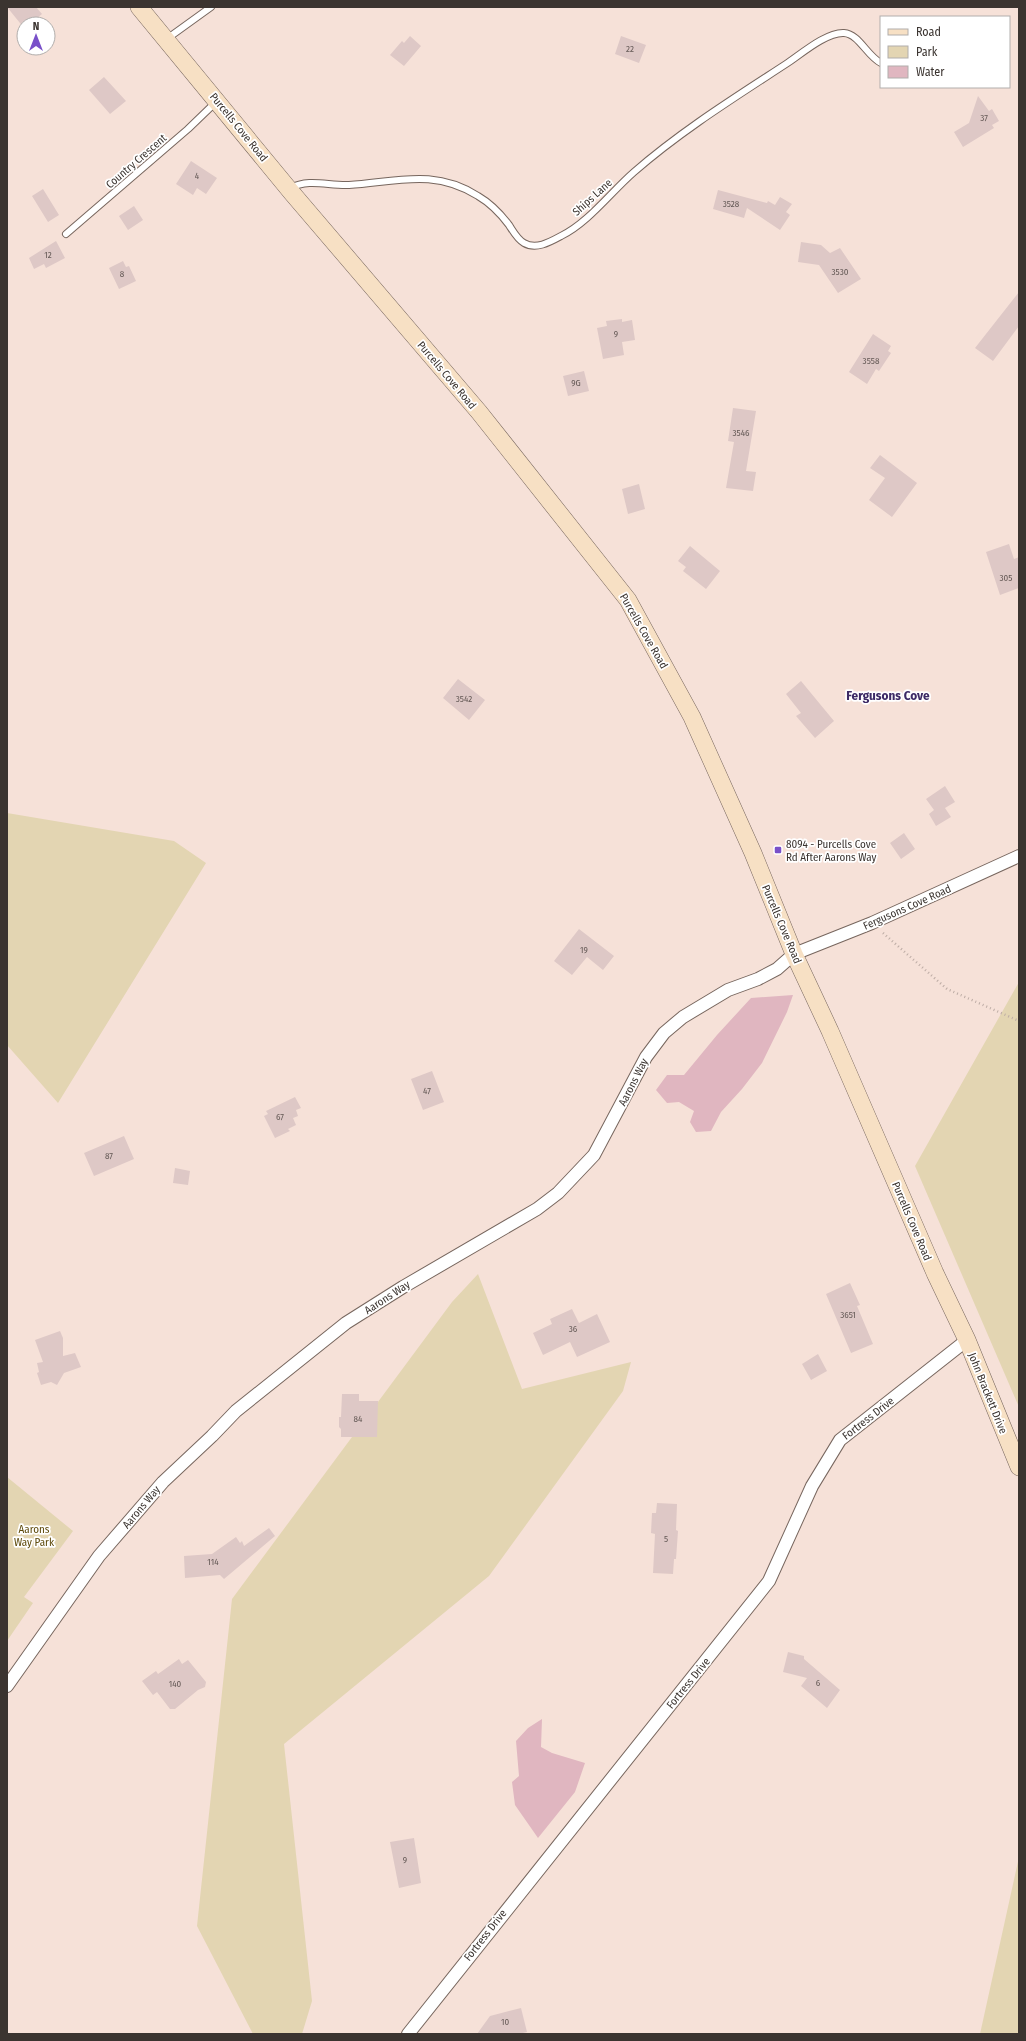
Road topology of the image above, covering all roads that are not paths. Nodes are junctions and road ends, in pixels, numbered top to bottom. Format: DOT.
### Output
graph roads {
  1 [pos="139,7"];
  2 [pos="211,7"];
  3 [pos="166,39"];
  4 [pos="880,62"];
  5 [pos="217,100"];
  6 [pos="289,189"];
  7 [pos="66,234"];
  8 [pos="1019,856"];
  9 [pos="794,954"];
  10 [pos="967,1340"];
  11 [pos="1019,1467"];
  12 [pos="7,1686"];
  13 [pos="408,2034"];
  1 -- 3 [label="main road, Purcells Cove Road"];
  2 -- 3 [label="lane"];
  3 -- 5 [label="main road, Purcells Cove Road"];
  4 -- 6 [label="lane, Ships Lane"];
  5 -- 6 [label="main road, Purcells Cove Road"];
  5 -- 7 [label="lane, Country Crescent"];
  6 -- 9 [label="main road, Purcells Cove Road"];
  8 -- 9 [label="street, Fergusons Cove Road"];
  9 -- 10 [label="main road, Purcells Cove Road"];
  9 -- 12 [label="street, Aarons Way"];
  10 -- 11 [label="main road, John Brackett Drive"];
  10 -- 13 [label="street, Fortress Drive"];
}
